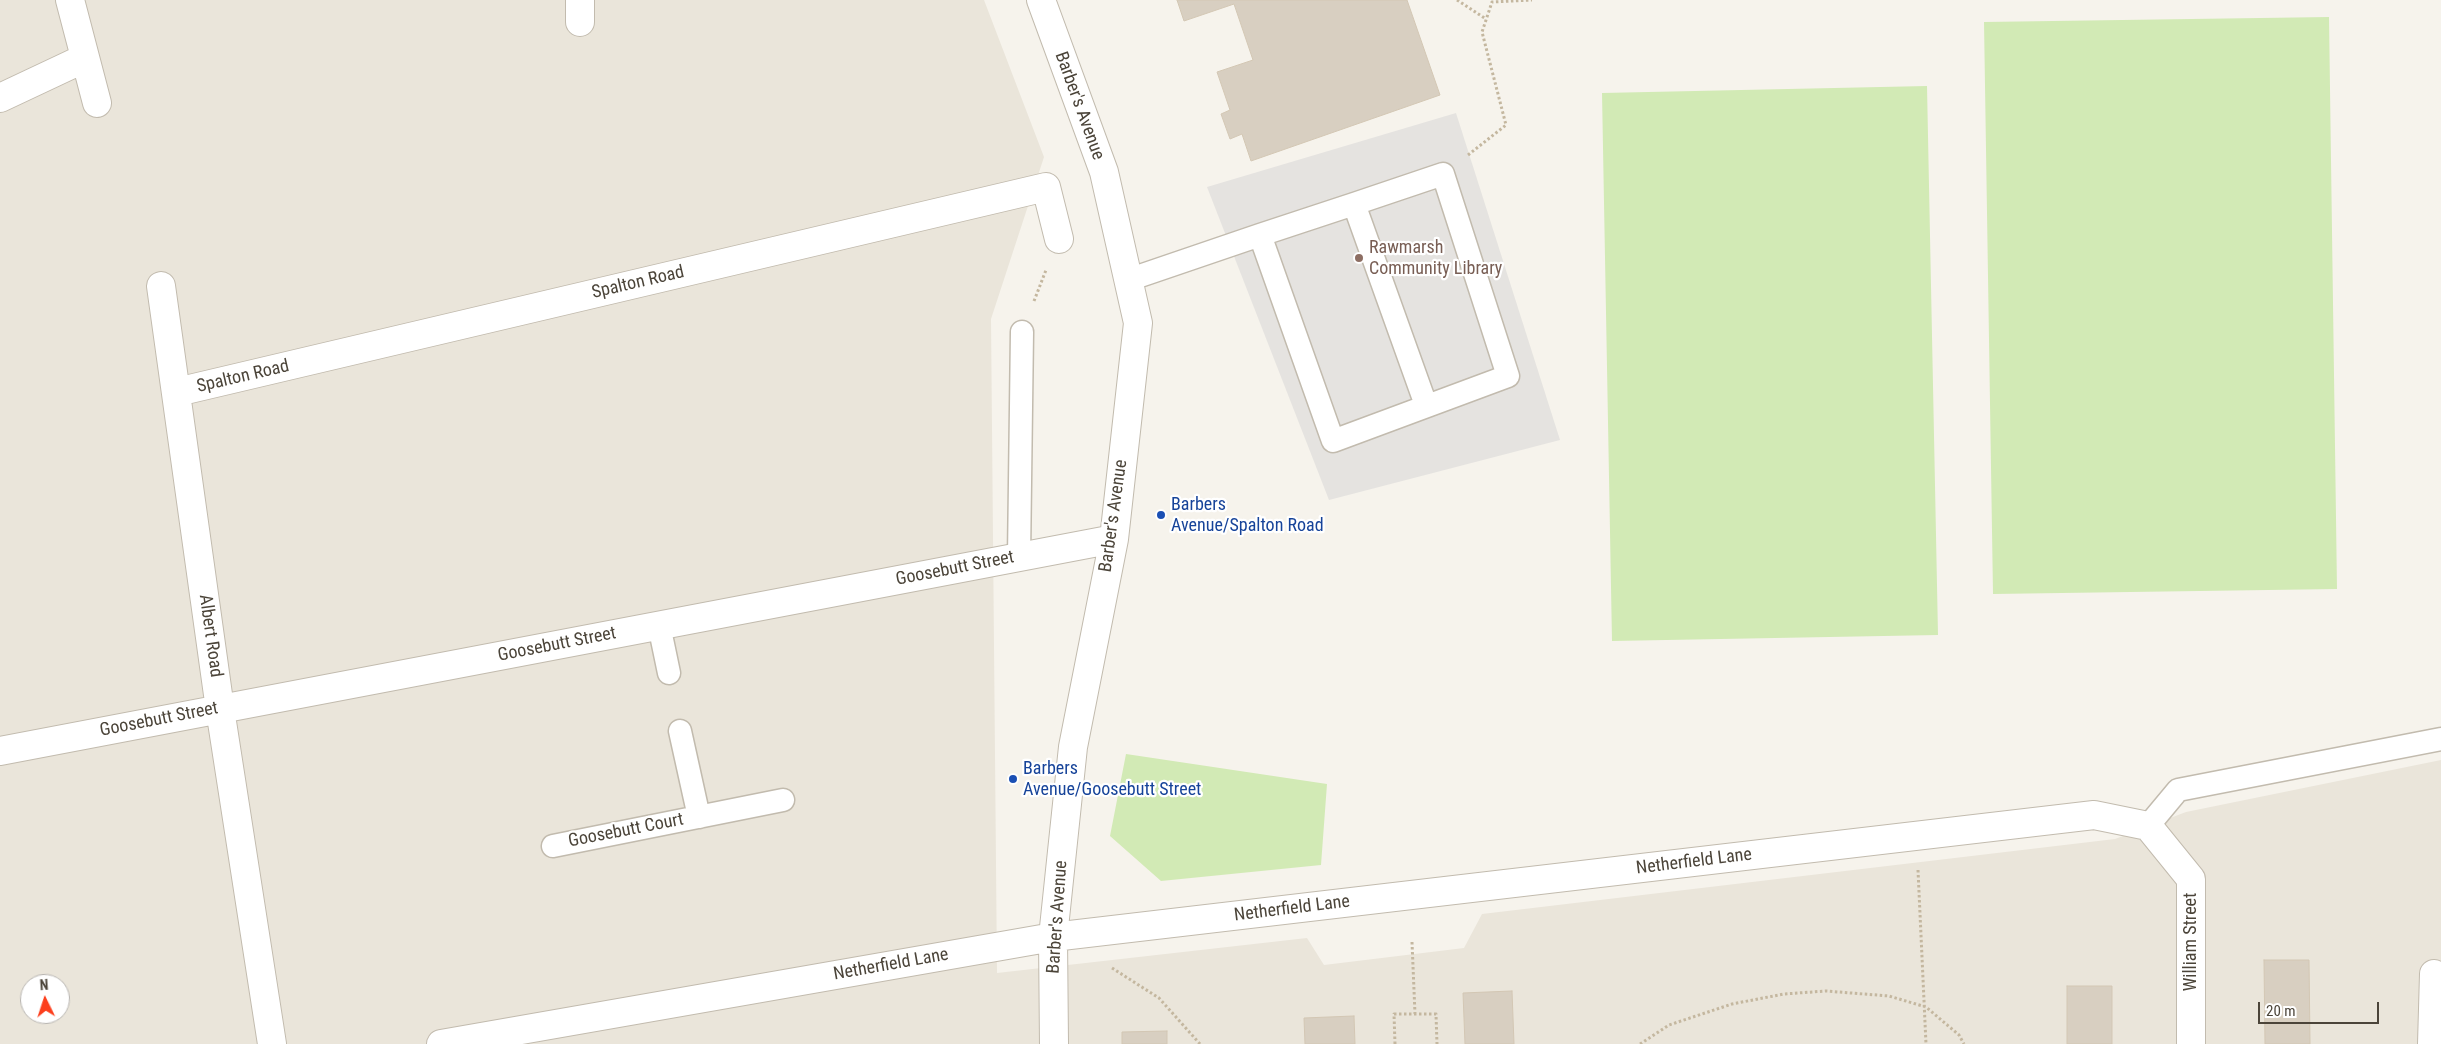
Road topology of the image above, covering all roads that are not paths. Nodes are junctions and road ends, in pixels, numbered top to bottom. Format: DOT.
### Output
graph roads {
  1 [pos="70,0"];
  2 [pos="1041,0"];
  3 [pos="85,58"];
  4 [pos="0,98"];
  5 [pos="97,103"];
  6 [pos="1354,204"];
  7 [pos="1260,235"];
  8 [pos="1059,239"];
  9 [pos="1128,280"];
  10 [pos="161,286"];
  11 [pos="1022,332"];
  12 [pos="177,392"];
  13 [pos="1426,405"];
  14 [pos="1114,539"];
  15 [pos="1019,557"];
  16 [pos="659,625"];
  17 [pos="669,673"];
  18 [pos="220,709"];
  19 [pos="680,731"];
  20 [pos="2441,739"];
  21 [pos="0,751"];
  22 [pos="783,800"];
  23 [pos="698,817"];
  24 [pos="2148,826"];
  25 [pos="553,846"];
  26 [pos="1053,937"];
  27 [pos="2434,974"];
  28 [pos="272,1044"];
  29 [pos="441,1044"];
  30 [pos="1054,1044"];
  31 [pos="2191,1044"];
  32 [pos="2432,1044"];
  1 -- 3 [label="street"];
  2 -- 9 [label="street, Barber's Avenue"];
  3 -- 4 [label="street"];
  3 -- 5 [label="street"];
  6 -- 7 [label="lane"];
  6 -- 13 [label="lane"];
  6 -- 13 [label="lane"];
  7 -- 9 [label="lane"];
  7 -- 13 [label="lane"];
  8 -- 12 [label="street, Spalton Road"];
  9 -- 14 [label="street, Barber's Avenue"];
  10 -- 12 [label="street, Albert Road"];
  11 -- 15 [label="lane"];
  12 -- 18 [label="street, Albert Road"];
  14 -- 15 [label="street, Goosebutt Street"];
  14 -- 26 [label="street, Barber's Avenue"];
  15 -- 16 [label="street, Goosebutt Street"];
  16 -- 17 [label="lane"];
  16 -- 18 [label="street, Goosebutt Street"];
  18 -- 21 [label="street, Goosebutt Street"];
  18 -- 28 [label="street, Albert Road"];
  19 -- 23 [label="lane, Goosebutt Court"];
  20 -- 24 [label="lane"];
  22 -- 23 [label="lane, Goosebutt Court"];
  23 -- 25 [label="lane, Goosebutt Court"];
  24 -- 26 [label="street, Netherfield Lane"];
  24 -- 31 [label="street, William Street"];
  26 -- 29 [label="street, Netherfield Lane"];
  26 -- 30 [label="street, Barber's Avenue"];
  27 -- 32 [label="street"];
}
